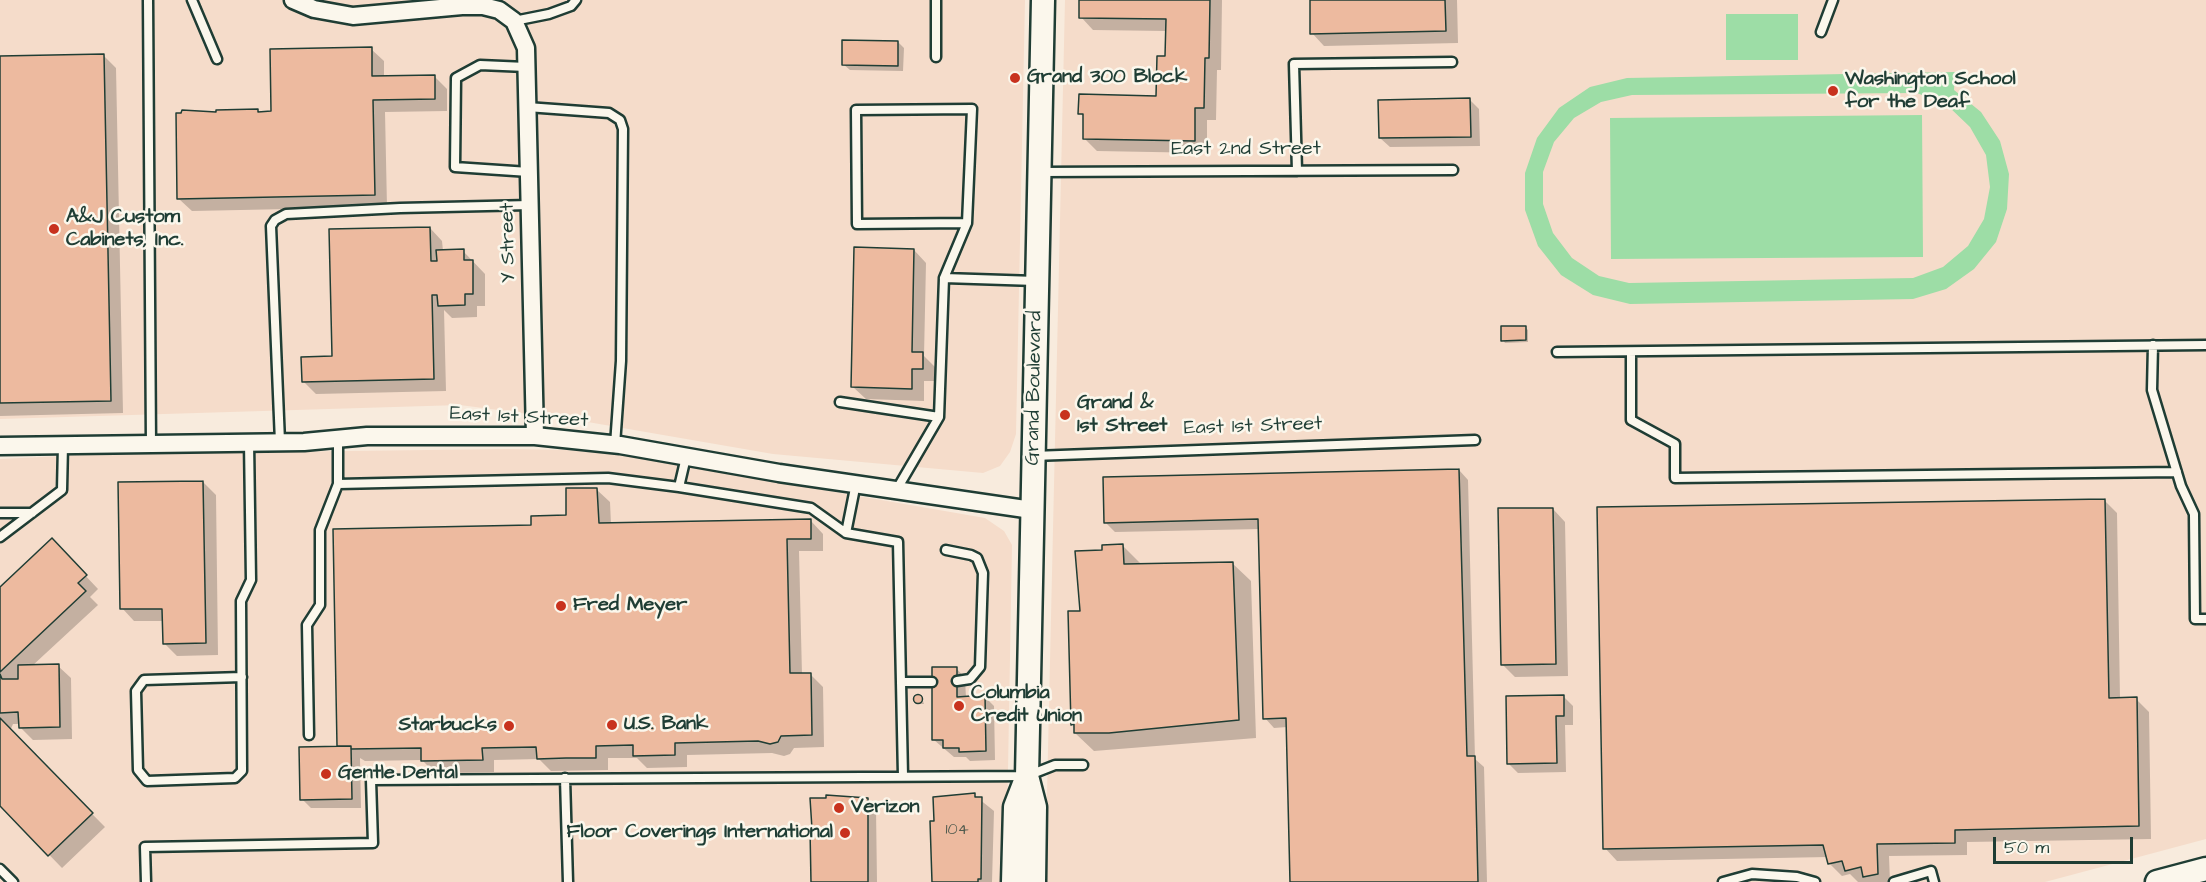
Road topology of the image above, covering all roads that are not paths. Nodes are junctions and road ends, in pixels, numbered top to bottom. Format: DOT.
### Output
graph roads {
  1 [pos="148,0"];
  2 [pos="192,0"];
  3 [pos="293,0"];
  4 [pos="576,0"];
  5 [pos="936,0"];
  6 [pos="1043,0"];
  7 [pos="1833,0"];
  8 [pos="514,21"];
  9 [pos="1821,32"];
  10 [pos="936,57"];
  11 [pos="217,59"];
  12 [pos="1452,62"];
  13 [pos="526,67"];
  14 [pos="527,107"];
  15 [pos="1453,170"];
  16 [pos="1297,171"];
  17 [pos="529,172"];
  18 [pos="1040,172"];
  19 [pos="530,205"];
  20 [pos="967,223"];
  21 [pos="944,278"];
  22 [pos="1037,281"];
  23 [pos="2153,345"];
  24 [pos="2206,345"];
  25 [pos="1557,352"];
  26 [pos="1630,353"];
  27 [pos="840,402"];
  28 [pos="939,417"];
  29 [pos="535,436"];
  30 [pos="338,438"];
  31 [pos="1475,440"];
  32 [pos="249,442"];
  33 [pos="280,442"];
  34 [pos="151,444"];
  35 [pos="63,445"];
  36 [pos="615,445"];
  37 [pos="0,446"];
  38 [pos="1033,456"];
  39 [pos="686,457"];
  40 [pos="2177,472"];
  41 [pos="856,482"];
  42 [pos="338,484"];
  43 [pos="679,487"];
  44 [pos="897,489"];
  45 [pos="1032,510"];
  46 [pos="0,513"];
  47 [pos="32,513"];
  48 [pos="846,533"];
  49 [pos="0,537"];
  50 [pos="946,550"];
  51 [pos="2206,619"];
  52 [pos="242,677"];
  53 [pos="957,681"];
  54 [pos="901,682"];
  55 [pos="932,682"];
  56 [pos="309,735"];
  57 [pos="1083,765"];
  58 [pos="903,776"];
  59 [pos="1027,776"];
  60 [pos="565,778"];
  61 [pos="2206,869"];
  62 [pos="1,871"];
  63 [pos="13,882"];
  64 [pos="146,882"];
  65 [pos="568,882"];
  66 [pos="1013,882"];
  67 [pos="1034,882"];
  68 [pos="1723,882"];
  69 [pos="1815,882"];
  70 [pos="1894,882"];
  71 [pos="1934,882"];
  72 [pos="2157,882"];
  1 -- 34 [label="lane"];
  2 -- 11 [label="lane"];
  3 -- 8 [label="street"];
  4 -- 8 [label="lane"];
  5 -- 10 [label="lane"];
  6 -- 18 [label="main road, Grand Boulevard"];
  7 -- 9 [label="lane"];
  8 -- 13 [label="street, Y Street"];
  12 -- 16 [label="lane"];
  13 -- 14 [label="street, Y Street"];
  13 -- 17 [label="lane"];
  14 -- 17 [label="street, Y Street"];
  14 -- 36 [label="lane"];
  15 -- 16 [label="lane, East 2nd Street"];
  16 -- 18 [label="lane, East 2nd Street"];
  17 -- 19 [label="street, Y Street"];
  18 -- 22 [label="main road, Grand Boulevard"];
  19 -- 29 [label="street, Y Street"];
  19 -- 33 [label="lane"];
  20 -- 20 [label="lane"];
  20 -- 21 [label="lane"];
  21 -- 22 [label="lane"];
  21 -- 28 [label="lane"];
  22 -- 38 [label="main road, Grand Boulevard"];
  23 -- 24 [label="lane"];
  23 -- 26 [label="lane"];
  23 -- 40 [label="lane"];
  25 -- 26 [label="lane"];
  26 -- 40 [label="lane"];
  27 -- 28 [label="lane"];
  28 -- 44 [label="lane"];
  29 -- 30 [label="street, East 1st Street"];
  29 -- 36 [label="street, East 1st Street"];
  30 -- 33 [label="street, East 1st Street"];
  30 -- 42 [label="lane"];
  31 -- 38 [label="lane, East 1st Street"];
  32 -- 33 [label="street, East 1st Street"];
  32 -- 34 [label="street, East 1st Street"];
  32 -- 52 [label="lane"];
  34 -- 35 [label="street, East 1st Street"];
  35 -- 37 [label="street, East 1st Street"];
  35 -- 47 [label="lane"];
  36 -- 39 [label="street, East 1st Street"];
  38 -- 45 [label="main road, Grand Boulevard"];
  39 -- 41 [label="street, East 1st Street"];
  39 -- 43 [label="lane"];
  40 -- 51 [label="lane"];
  41 -- 44 [label="street, East 1st Street"];
  41 -- 48 [label="lane"];
  42 -- 43 [label="lane"];
  42 -- 56 [label="lane"];
  43 -- 48 [label="lane"];
  44 -- 45 [label="street, East 1st Street"];
  45 -- 59 [label="main road, Grand Boulevard"];
  46 -- 47 [label="lane"];
  47 -- 49 [label="lane"];
  48 -- 54 [label="lane"];
  50 -- 53 [label="lane"];
  52 -- 52 [label="lane"];
  54 -- 55 [label="lane"];
  54 -- 58 [label="lane"];
  57 -- 59 [label="lane"];
  58 -- 59 [label="lane"];
  58 -- 60 [label="lane"];
  59 -- 66 [label="main road, Grand Boulevard"];
  59 -- 67 [label="main road, Grand Boulevard"];
  60 -- 64 [label="lane"];
  60 -- 65 [label="lane"];
  61 -- 72 [label="main road"];
  62 -- 63 [label="lane"];
  68 -- 69 [label="lane"];
  70 -- 71 [label="lane"];
}
